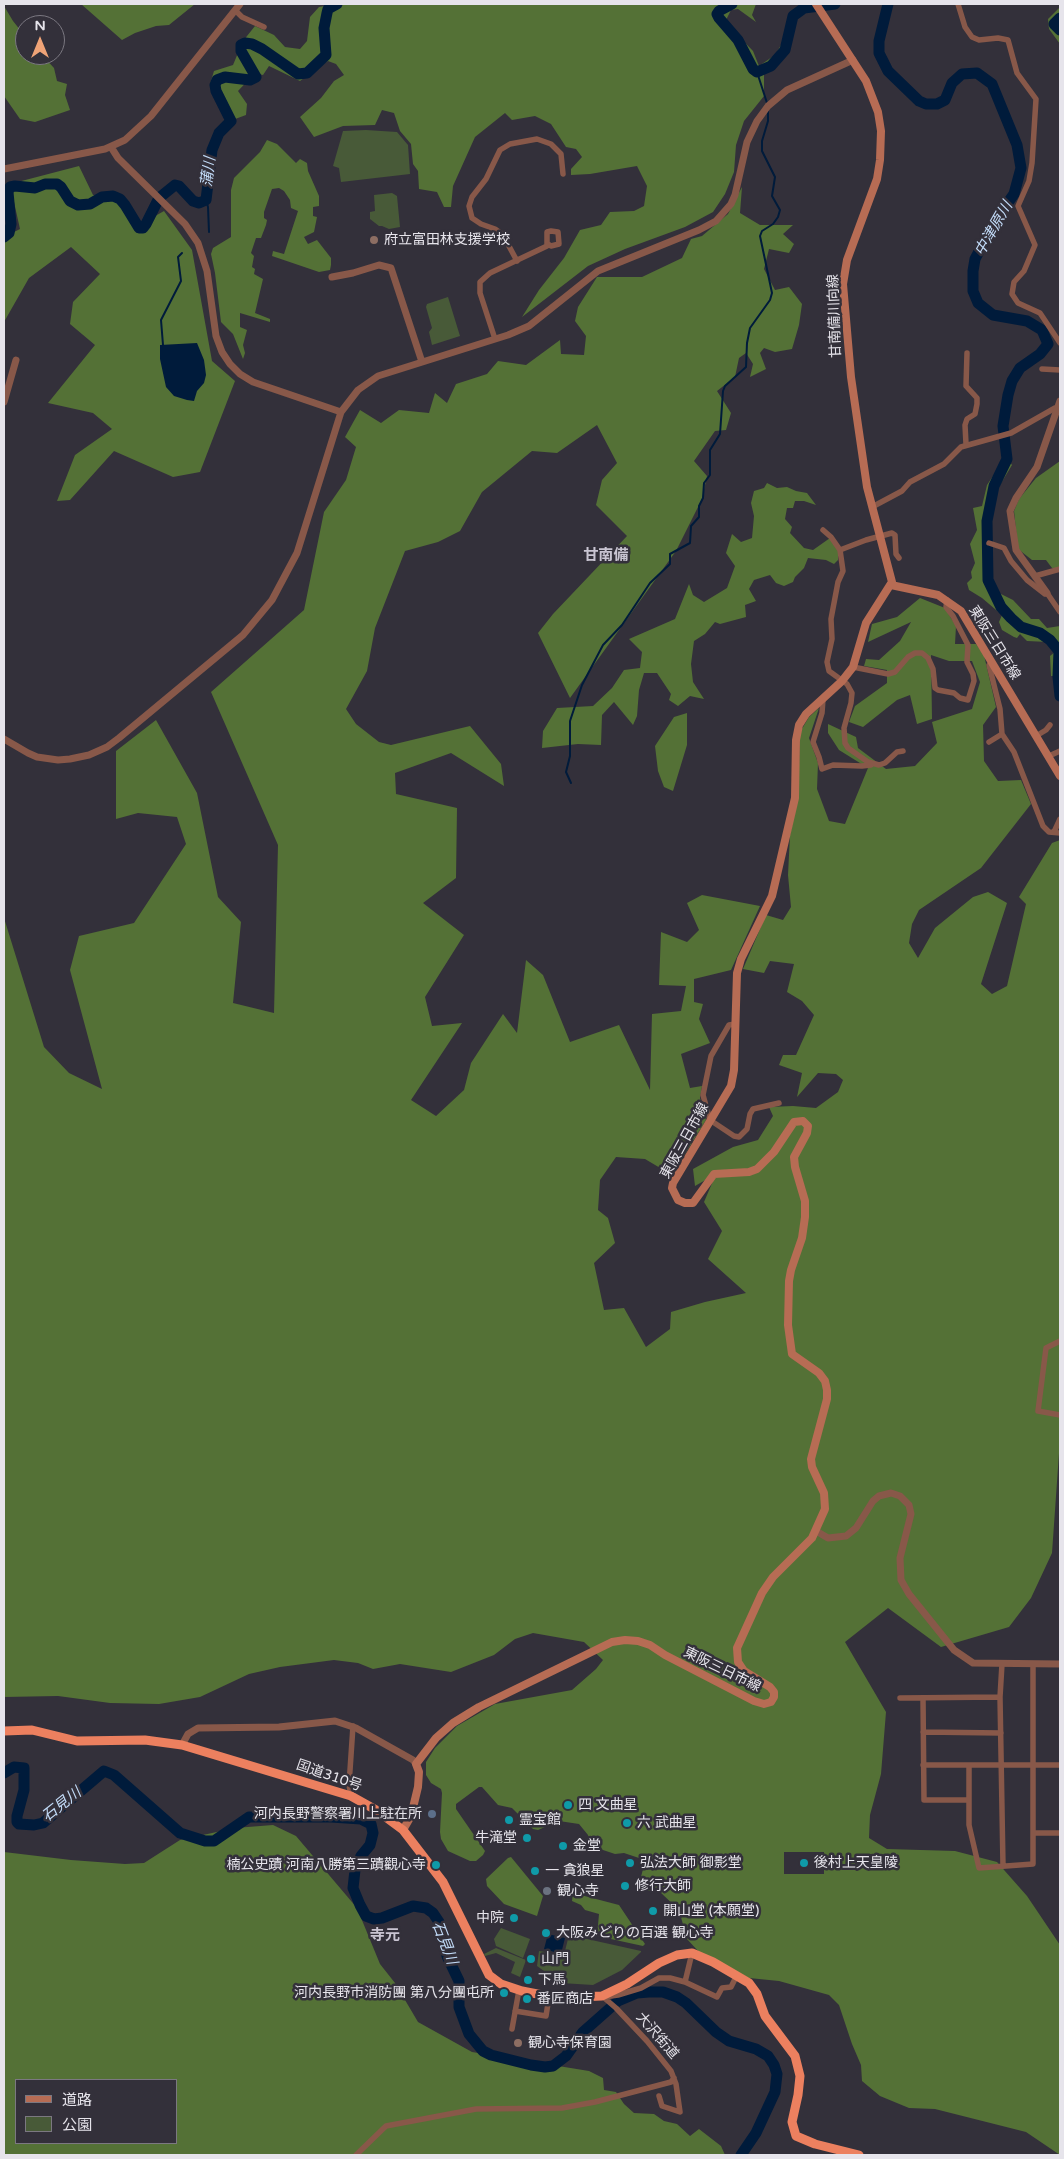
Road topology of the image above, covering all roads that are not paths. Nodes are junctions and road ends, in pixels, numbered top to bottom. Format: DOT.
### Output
graph roads {
  1 [pos="816,4"];
  2 [pos="958,4"];
  3 [pos="238,7"];
  4 [pos="264,27"];
  5 [pos="854,60"];
  6 [pos="111,147"];
  7 [pos="4,170"];
  8 [pos="562,174"];
  9 [pos="548,244"];
  10 [pos="516,261"];
  11 [pos="332,277"];
  12 [pos="495,339"];
  13 [pos="1060,343"];
  14 [pos="967,354"];
  15 [pos="16,360"];
  16 [pos="422,362"];
  17 [pos="1042,369"];
  18 [pos="1060,370"];
  19 [pos="1060,401"];
  20 [pos="4,402"];
  21 [pos="1058,409"];
  22 [pos="342,412"];
  23 [pos="966,444"];
  24 [pos="872,507"];
  25 [pos="823,530"];
  26 [pos="880,536"];
  27 [pos="989,544"];
  28 [pos="840,550"];
  29 [pos="899,558"];
  30 [pos="1060,570"];
  31 [pos="1035,576"];
  32 [pos="891,585"];
  33 [pos="1047,593"];
  34 [pos="947,600"];
  35 [pos="1060,612"];
  36 [pos="992,662"];
  37 [pos="853,667"];
  38 [pos="842,681"];
  39 [pos="822,699"];
  40 [pos="1050,725"];
  41 [pos="1002,734"];
  42 [pos="1036,736"];
  43 [pos="989,742"];
  44 [pos="5,743"];
  45 [pos="903,751"];
  46 [pos="1060,751"];
  47 [pos="1049,756"];
  48 [pos="872,763"];
  49 [pos="1060,776"];
  50 [pos="1060,819"];
  51 [pos="1057,833"];
  52 [pos="735,1024"];
  53 [pos="778,1104"];
  54 [pos="710,1120"];
  55 [pos="1060,1341"];
  56 [pos="1060,1415"];
  57 [pos="816,1531"];
  58 [pos="1002,1664"];
  59 [pos="1033,1664"];
  60 [pos="1060,1664"];
  61 [pos="1000,1697"];
  62 [pos="900,1698"];
  63 [pos="923,1698"];
  64 [pos="353,1726"];
  65 [pos="4,1731"];
  66 [pos="923,1732"];
  67 [pos="1001,1733"];
  68 [pos="182,1745"];
  69 [pos="416,1764"];
  70 [pos="923,1765"];
  71 [pos="1002,1765"];
  72 [pos="1034,1765"];
  73 [pos="1060,1765"];
  74 [pos="969,1766"];
  75 [pos="352,1796"];
  76 [pos="968,1800"];
  77 [pos="403,1830"];
  78 [pos="1034,1833"];
  79 [pos="1060,1833"];
  80 [pos="1003,1866"];
  81 [pos="692,1953"];
  82 [pos="737,1975"];
  83 [pos="685,1982"];
  84 [pos="519,1990"];
  85 [pos="602,1996"];
  86 [pos="549,1997"];
  87 [pos="516,2011"];
  88 [pos="512,2029"];
  89 [pos="674,2078"];
  90 [pos="659,2096"];
  91 [pos="356,2155"];
  92 [pos="859,2155"];
  1 -- 5 [label="main road, 甘南備川向線"];
  2 -- 13 [label="street"];
  3 -- 4 [label="street"];
  3 -- 6 [label="street"];
  5 -- 12 [label="street"];
  5 -- 24 [label="main road, 甘南備川向線"];
  6 -- 7 [label="street"];
  6 -- 22 [label="street"];
  8 -- 10 [label="street"];
  9 -- 10 [label="street"];
  10 -- 12 [label="street"];
  11 -- 16 [label="street"];
  12 -- 16 [label="street"];
  14 -- 23 [label="street"];
  15 -- 20 [label="street"];
  16 -- 22 [label="street"];
  17 -- 18 [label="street"];
  19 -- 21 [label="street"];
  21 -- 23 [label="street"];
  21 -- 31 [label="street"];
  22 -- 44 [label="street"];
  23 -- 24 [label="street"];
  24 -- 26 [label="main road, 甘南備川向線"];
  25 -- 28 [label="street"];
  26 -- 28 [label="street"];
  26 -- 29 [label="street"];
  26 -- 32 [label="main road, 甘南備川向線"];
  27 -- 33 [label="street"];
  28 -- 38 [label="street"];
  30 -- 31 [label="street"];
  31 -- 33 [label="street"];
  32 -- 34 [label="main road, 東阪三日市線"];
  32 -- 37 [label="main road, 東阪三日市線"];
  33 -- 35 [label="street"];
  34 -- 36 [label="main road, 東阪三日市線"];
  34 -- 37 [label="street"];
  36 -- 41 [label="street"];
  36 -- 42 [label="main road, 東阪三日市線"];
  37 -- 38 [label="main road, 東阪三日市線"];
  38 -- 39 [label="main road, 東阪三日市線"];
  38 -- 48 [label="street"];
  39 -- 48 [label="street"];
  39 -- 52 [label="main road, 東阪三日市線"];
  40 -- 42 [label="street"];
  41 -- 43 [label="street"];
  41 -- 51 [label="street"];
  42 -- 47 [label="main road, 東阪三日市線"];
  45 -- 48 [label="street"];
  46 -- 47 [label="street"];
  47 -- 49 [label="main road, 東阪三日市線"];
  50 -- 51 [label="street"];
  52 -- 54 [label="main road, 東阪三日市線"];
  52 -- 54 [label="street"];
  53 -- 54 [label="street"];
  54 -- 57 [label="main road, 東阪三日市線"];
  55 -- 56 [label="street"];
  57 -- 58 [label="street"];
  57 -- 69 [label="main road, 東阪三日市線"];
  58 -- 59 [label="street"];
  58 -- 61 [label="street"];
  59 -- 60 [label="street"];
  59 -- 72 [label="street"];
  61 -- 63 [label="street"];
  61 -- 67 [label="street"];
  62 -- 63 [label="street"];
  63 -- 66 [label="street"];
  64 -- 68 [label="street"];
  64 -- 69 [label="street"];
  64 -- 75 [label="street"];
  65 -- 68 [label="highway, 国道310号"];
  66 -- 67 [label="street"];
  66 -- 70 [label="street"];
  67 -- 71 [label="street"];
  68 -- 75 [label="highway, 国道310号"];
  69 -- 77 [label="main road"];
  70 -- 74 [label="street"];
  70 -- 76 [label="street"];
  71 -- 72 [label="street"];
  71 -- 74 [label="street"];
  71 -- 80 [label="street"];
  72 -- 73 [label="street"];
  72 -- 78 [label="street"];
  74 -- 76 [label="street"];
  75 -- 77 [label="highway, 国道310号"];
  76 -- 80 [label="street"];
  77 -- 84 [label="highway, 国道310号"];
  78 -- 79 [label="street"];
  78 -- 80 [label="street"];
  81 -- 82 [label="highway"];
  81 -- 83 [label="street"];
  81 -- 85 [label="highway, 国道310号"];
  82 -- 83 [label="street"];
  82 -- 92 [label="highway"];
  83 -- 85 [label="street"];
  84 -- 86 [label="highway, 国道310号"];
  84 -- 87 [label="street"];
  85 -- 86 [label="highway, 国道310号"];
  85 -- 89 [label="street, 大沢街道"];
  86 -- 87 [label="street"];
  87 -- 88 [label="street"];
  89 -- 90 [label="street, 大沢街道"];
  89 -- 91 [label="street"];
}
